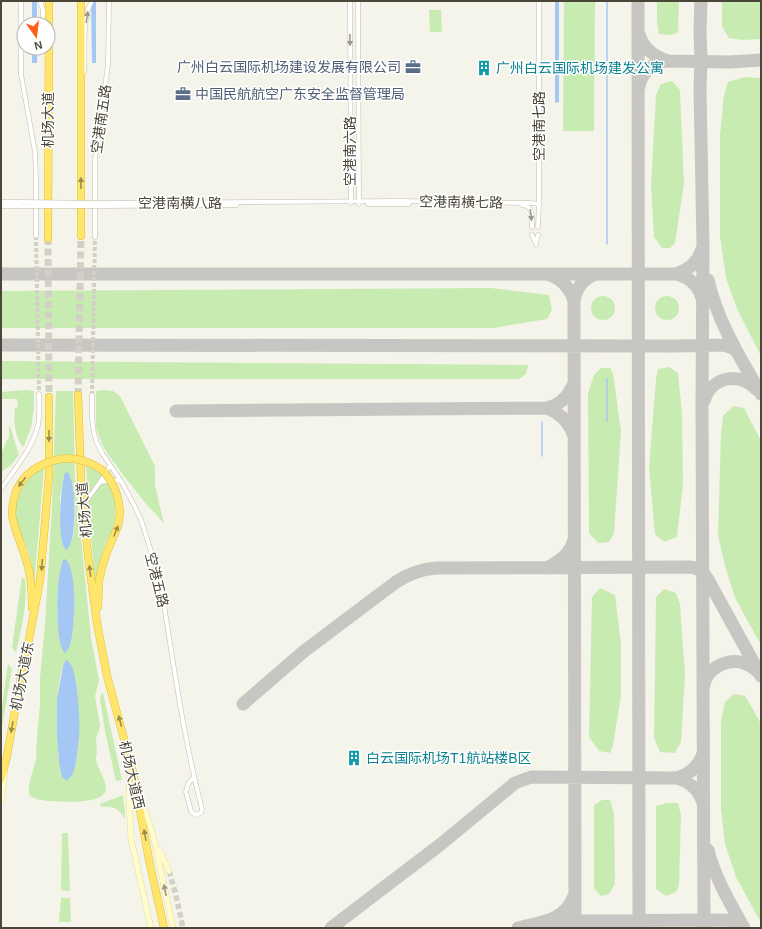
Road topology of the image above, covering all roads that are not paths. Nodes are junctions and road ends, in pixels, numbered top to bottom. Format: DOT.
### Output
graph roads {
  1 [pos="21,1"];
  2 [pos="40,1"];
  3 [pos="49,1"];
  4 [pos="81,1"];
  5 [pos="109,1"];
  6 [pos="350,1"];
  7 [pos="358,1"];
  8 [pos="539,1"];
  9 [pos="91,3"];
  10 [pos="43,16"];
  11 [pos="47,56"];
  12 [pos="49,65"];
  13 [pos="81,84"];
  14 [pos="1,202"];
  15 [pos="351,203"];
  16 [pos="359,203"];
  17 [pos="21,204"];
  18 [pos="539,204"];
  19 [pos="1,206"];
  20 [pos="532,227"];
  21 [pos="538,227"];
  22 [pos="532,235"];
  23 [pos="538,235"];
  24 [pos="36,236"];
  25 [pos="81,236"];
  26 [pos="95,237"];
  27 [pos="48,238"];
  28 [pos="39,394"];
  29 [pos="78,395"];
  30 [pos="92,395"];
  31 [pos="49,397"];
  32 [pos="110,464"];
  33 [pos="121,481"];
  34 [pos="101,482"];
  35 [pos="1,489"];
  36 [pos="83,504"];
  37 [pos="33,620"];
  38 [pos="97,623"];
  39 [pos="7,756"];
  40 [pos="130,760"];
  41 [pos="133,772"];
  42 [pos="194,777"];
  43 [pos="1,779"];
  44 [pos="1,802"];
  45 [pos="153,835"];
  46 [pos="169,871"];
  47 [pos="151,928"];
  48 [pos="164,928"];
  49 [pos="173,928"];
  1 -- 24 [label="street"];
  2 -- 10 [label="street"];
  3 -- 12 [label="highway, 机场大道"];
  4 -- 13 [label="highway"];
  5 -- 26 [label="street, 空港南五路"];
  6 -- 15 [label="street, 空港南六路, one-way"];
  7 -- 16 [label="street, 空港南六路"];
  8 -- 18 [label="street, 空港南七路"];
  13 -- 9 [label="street, one-way"];
  11 -- 12 [label="street"];
  12 -- 27 [label="highway, 机场大道"];
  25 -- 13 [label="highway, one-way"];
  14 -- 17 [label="street, 空港南横八路"];
  15 -- 16 [label="street, 空港南横八路"];
  15 -- 17 [label="street, 空港南横八路, bridge"];
  16 -- 18 [label="street, 空港南横七路"];
  16 -- 20 [label="street, 空港南横七路, one-way"];
  17 -- 19 [label="street, 空港南横八路"];
  18 -- 21 [label="street"];
  22 -- 23 [label="street"];
  28 -- 35 [label="street"];
  29 -- 36 [label="highway, 机场大道"];
  30 -- 32 [label="street, 空港五路"];
  31 -- 37 [label="highway, one-way"];
  32 -- 33 [label="street, 空港五路"];
  32 -- 34 [label="street"];
  33 -- 34 [label="street"];
  33 -- 42 [label="street, 空港五路"];
  34 -- 36 [label="street"];
  38 -- 36 [label="highway, 机场大道, one-way"];
  38 -- 37 [label="highway, one-way, bridge"];
  37 -- 39 [label="highway, 机场大道东, one-way"];
  40 -- 38 [label="highway, 机场大道西, one-way"];
  39 -- 43 [label="highway, 机场大道东"];
  39 -- 44 [label="main road"];
  40 -- 41 [label="highway, 机场大道西"];
  40 -- 47 [label="main road"];
  41 -- 45 [label="main road"];
  48 -- 41 [label="highway, 机场大道西, one-way"];
  42 -- 42 [label="street, 空港五路"];
  45 -- 46 [label="main road"];
  49 -- 45 [label="main road, one-way"];
}
